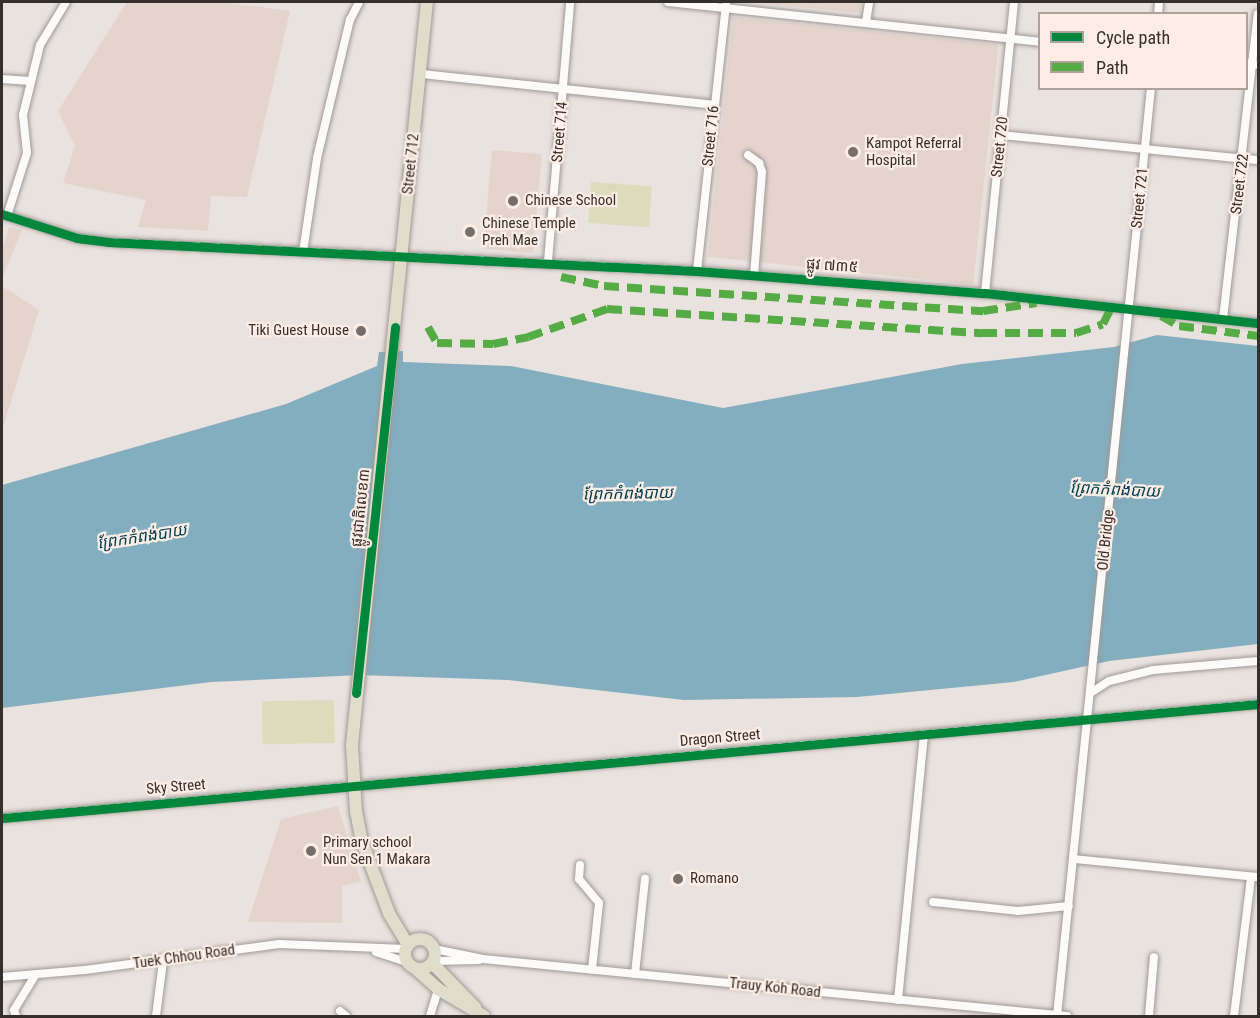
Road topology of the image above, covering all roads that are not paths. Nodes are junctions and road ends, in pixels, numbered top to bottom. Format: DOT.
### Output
graph roads {
  1 [pos="66,2"];
  2 [pos="359,2"];
  3 [pos="427,2"];
  4 [pos="570,2"];
  5 [pos="668,2"];
  6 [pos="868,2"];
  7 [pos="1014,2"];
  8 [pos="725,4"];
  9 [pos="1258,14"];
  10 [pos="866,22"];
  11 [pos="1011,39"];
  12 [pos="1038,42"];
  13 [pos="1253,64"];
  14 [pos="421,74"];
  15 [pos="2,80"];
  16 [pos="30,81"];
  17 [pos="563,88"];
  18 [pos="1151,90"];
  19 [pos="714,105"];
  20 [pos="1001,135"];
  21 [pos="1145,149"];
  22 [pos="748,155"];
  23 [pos="1243,158"];
  24 [pos="1258,160"];
  25 [pos="4,215"];
  26 [pos="303,252"];
  27 [pos="401,256"];
  28 [pos="548,261"];
  29 [pos="697,271"];
  30 [pos="754,275"];
  31 [pos="985,293"];
  32 [pos="1129,308"];
  33 [pos="1223,319"];
  34 [pos="1258,323"];
  35 [pos="1127,324"];
  36 [pos="395,327"];
  37 [pos="1258,661"];
  38 [pos="1092,688"];
  39 [pos="1258,704"];
  40 [pos="1089,718"];
  41 [pos="924,734"];
  42 [pos="354,786"];
  43 [pos="2,818"];
  44 [pos="1074,860"];
  45 [pos="580,865"];
  46 [pos="1255,877"];
  47 [pos="645,879"];
  48 [pos="933,902"];
  49 [pos="1069,906"];
  50 [pos="389,913"];
  51 [pos="420,939"];
  52 [pos="366,949"];
  53 [pos="409,956"];
  54 [pos="1154,957"];
  55 [pos="433,958"];
  56 [pos="483,959"];
  57 [pos="163,961"];
  58 [pos="592,970"];
  59 [pos="36,974"];
  60 [pos="635,974"];
  61 [pos="2,977"];
  62 [pos="438,989"];
  63 [pos="898,1000"];
  64 [pos="483,1016"];
  65 [pos="1057,1016"];
  66 [pos="16,1017"];
  67 [pos="156,1017"];
  68 [pos="430,1017"];
  69 [pos="1067,1017"];
  70 [pos="1149,1017"];
  71 [pos="1234,1017"];
  1 -- 16 [label="street"];
  2 -- 26 [label="street"];
  3 -- 14 [label="highway, Street 712"];
  4 -- 17 [label="street, Street 714"];
  5 -- 8 [label="street"];
  6 -- 10 [label="street"];
  7 -- 11 [label="street, Street 720"];
  8 -- 10 [label="street"];
  8 -- 19 [label="street, Street 716"];
  9 -- 13 [label="street, Street 722"];
  10 -- 11 [label="street"];
  11 -- 12 [label="street"];
  11 -- 20 [label="street, Street 720"];
  13 -- 23 [label="street, Street 722"];
  14 -- 17 [label="street"];
  14 -- 27 [label="highway, Street 712"];
  15 -- 16 [label="street"];
  16 -- 25 [label="street"];
  17 -- 19 [label="street"];
  17 -- 28 [label="street, Street 714"];
  18 -- 21 [label="street, Street 721"];
  19 -- 29 [label="street, Street 716"];
  20 -- 21 [label="street"];
  20 -- 31 [label="street, Street 720"];
  21 -- 23 [label="street"];
  21 -- 32 [label="street, Street 721"];
  22 -- 30 [label="street"];
  23 -- 24 [label="street"];
  23 -- 33 [label="street, Street 722"];
  25 -- 26 [label="street, ផ្លូវ ៧៣៥"];
  26 -- 27 [label="street, ផ្លូវ ៧៣៥"];
  27 -- 28 [label="street, ផ្លូវ ៧៣៥"];
  27 -- 36 [label="highway, Street 712"];
  28 -- 29 [label="street, ផ្លូវ ៧៣៥"];
  29 -- 30 [label="street, ផ្លូវ ៧៣៥"];
  30 -- 31 [label="street, ផ្លូវ ៧៣៥"];
  31 -- 32 [label="street, ផ្លូវ ៧៣៥"];
  32 -- 33 [label="street, ផ្លូវ ៧៣៥"];
  32 -- 35 [label="street, Street 721"];
  33 -- 34 [label="street, ផ្លូវ ៧៣៥"];
  35 -- 38 [label="street, Old Bridge"];
  36 -- 42 [label="highway, ផ្លូវជាតិលេខ៣"];
  37 -- 38 [label="street"];
  38 -- 40 [label="street, Old Bridge"];
  39 -- 40 [label="street, Dragon Street"];
  40 -- 41 [label="street, Dragon Street"];
  40 -- 44 [label="street, Old Bridge"];
  41 -- 42 [label="street, Dragon Street"];
  41 -- 63 [label="street"];
  42 -- 43 [label="street, Sky Street"];
  42 -- 50 [label="highway, ផ្លូវជាតិលេខ៣"];
  44 -- 46 [label="street"];
  44 -- 49 [label="street, Old Bridge"];
  45 -- 58 [label="street"];
  46 -- 71 [label="street"];
  47 -- 60 [label="street"];
  48 -- 49 [label="street"];
  49 -- 65 [label="street, Old Bridge"];
  50 -- 51 [label="highway, ផ្លូវជាតិលេខ៣"];
  50 -- 53 [label="highway, ផ្លូវជាតិលេខ៣"];
  51 -- 53 [label="highway"];
  51 -- 55 [label="highway, ផ្លូវជាតិលេខ៣"];
  52 -- 53 [label="street, Tuek Chhou Road"];
  52 -- 53 [label="street, Tuek Chhou Road"];
  52 -- 57 [label="street, Tuek Chhou Road"];
  53 -- 55 [label="highway"];
  53 -- 62 [label="highway, ផ្លូវជាតិលេខ៣"];
  54 -- 70 [label="street"];
  55 -- 56 [label="street"];
  55 -- 56 [label="street"];
  55 -- 64 [label="highway, ផ្លូវជាតិលេខ៣"];
  56 -- 58 [label="street, Trauy Koh Road"];
  57 -- 59 [label="street, Tuek Chhou Road"];
  57 -- 67 [label="street"];
  58 -- 60 [label="street, Trauy Koh Road"];
  59 -- 61 [label="street, Tuek Chhou Road"];
  59 -- 66 [label="street"];
  60 -- 63 [label="street, Trauy Koh Road"];
  62 -- 64 [label="highway, ផ្លូវជាតិលេខ៣"];
  62 -- 68 [label="street"];
  63 -- 65 [label="street, Trauy Koh Road"];
  65 -- 69 [label="street, Trauy Koh Road"];
}
